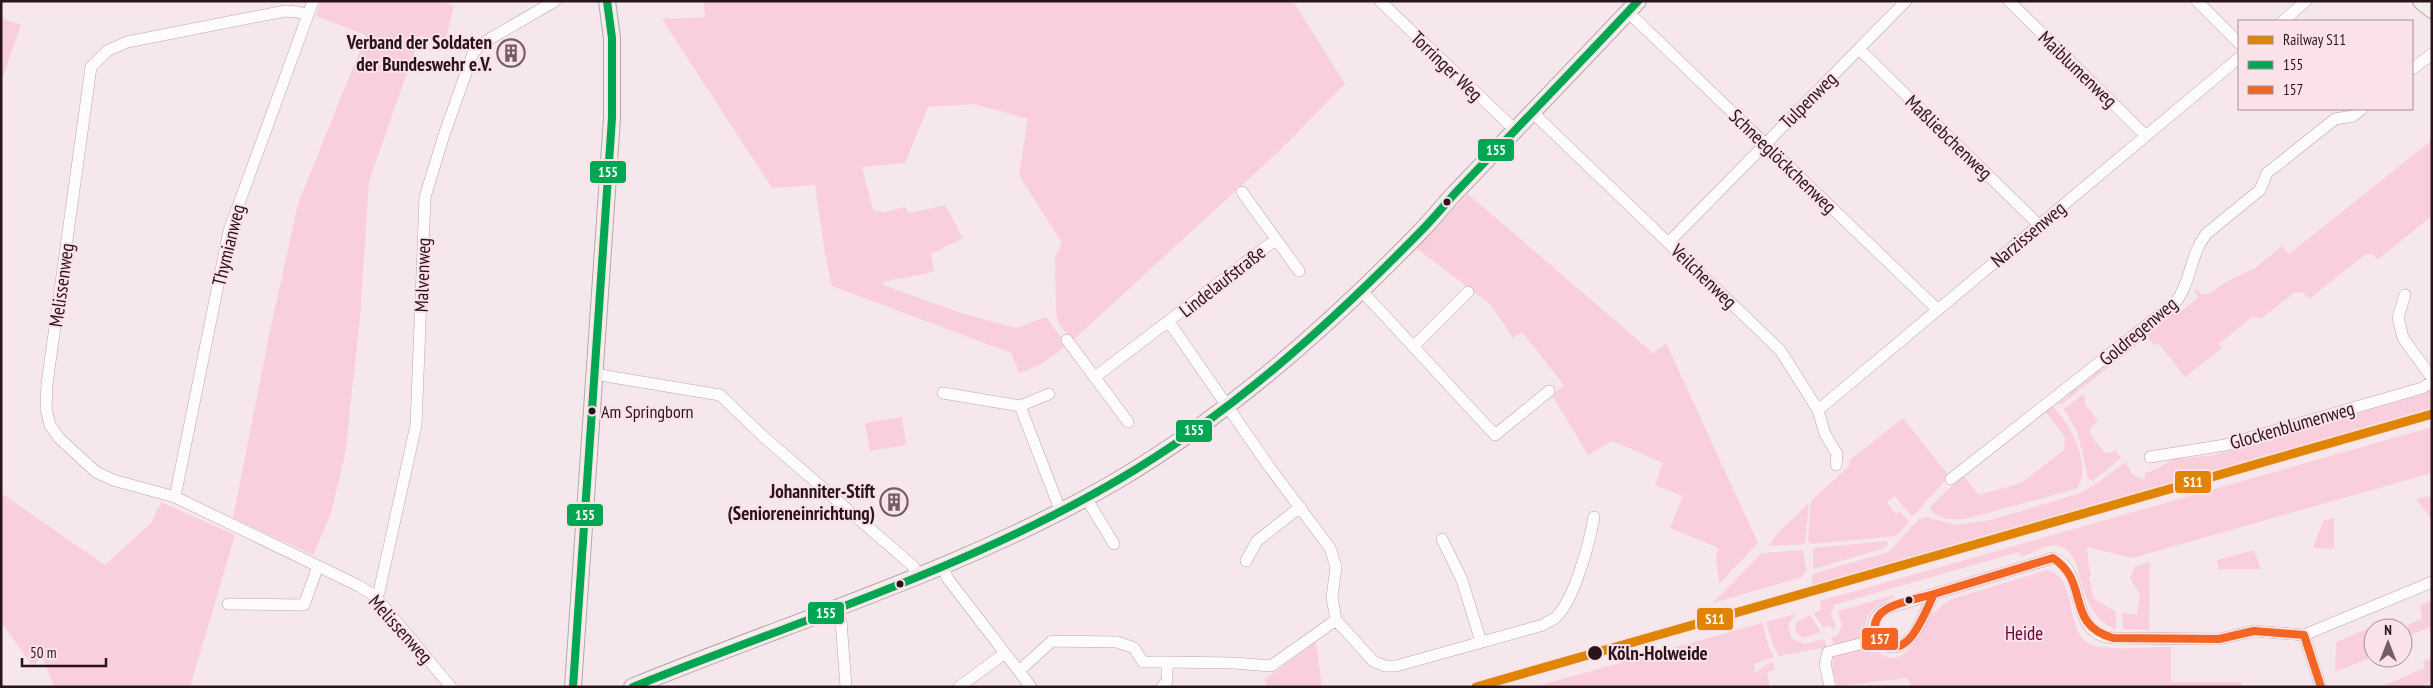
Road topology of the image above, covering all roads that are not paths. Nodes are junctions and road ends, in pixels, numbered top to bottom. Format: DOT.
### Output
graph roads {
  1 [pos="313,1"];
  2 [pos="555,1"];
  3 [pos="607,1"];
  4 [pos="1380,1"];
  5 [pos="1906,1"];
  6 [pos="2009,1"];
  7 [pos="2197,1"];
  8 [pos="2306,1"];
  9 [pos="2421,1"];
  10 [pos="1633,7"];
  11 [pos="2432,10"];
  12 [pos="308,15"];
  13 [pos="2284,20"];
  14 [pos="2238,42"];
  15 [pos="1859,49"];
  16 [pos="2432,54"];
  17 [pos="2238,59"];
  18 [pos="2413,69"];
  19 [pos="2361,110"];
  20 [pos="1532,112"];
  21 [pos="1515,130"];
  22 [pos="2146,136"];
  23 [pos="1765,144"];
  24 [pos="1242,192"];
  25 [pos="2039,225"];
  26 [pos="1275,240"];
  27 [pos="1669,242"];
  28 [pos="1299,271"];
  29 [pos="1361,290"];
  30 [pos="1468,292"];
  31 [pos="2405,295"];
  32 [pos="1938,310"];
  33 [pos="1169,322"];
  34 [pos="1068,340"];
  35 [pos="1413,347"];
  36 [pos="594,374"];
  37 [pos="1095,377"];
  38 [pos="2432,378"];
  39 [pos="2432,382"];
  40 [pos="1549,391"];
  41 [pos="943,393"];
  42 [pos="1049,394"];
  43 [pos="1229,405"];
  44 [pos="1020,406"];
  45 [pos="1818,410"];
  46 [pos="1128,422"];
  47 [pos="2150,457"];
  48 [pos="1836,465"];
  49 [pos="1951,479"];
  50 [pos="175,497"];
  51 [pos="1086,498"];
  52 [pos="1300,507"];
  53 [pos="1061,512"];
  54 [pos="1594,517"];
  55 [pos="1442,539"];
  56 [pos="1114,544"];
  57 [pos="1246,561"];
  58 [pos="942,565"];
  59 [pos="318,566"];
  60 [pos="918,575"];
  61 [pos="2432,582"];
  62 [pos="1934,594"];
  63 [pos="375,596"];
  64 [pos="228,604"];
  65 [pos="836,608"];
  66 [pos="1336,620"];
  67 [pos="2304,635"];
  68 [pos="1875,636"];
  69 [pos="1481,642"];
  70 [pos="1005,653"];
  71 [pos="1167,662"];
  72 [pos="1020,671"];
  73 [pos="576,683"];
  74 [pos="636,686"];
  75 [pos="451,687"];
  76 [pos="846,687"];
  77 [pos="959,687"];
  78 [pos="1031,687"];
  79 [pos="1162,687"];
  80 [pos="1830,687"];
  81 [pos="2321,687"];
  1 -- 12 [label="street, Thymianweg"];
  2 -- 63 [label="street, Malvenweg"];
  3 -- 36 [label="street"];
  4 -- 21 [label="street, Torringer Weg"];
  5 -- 15 [label="street, Tulpenweg"];
  6 -- 22 [label="street, Maiblumenweg"];
  7 -- 14 [label="street"];
  8 -- 13 [label="street"];
  9 -- 11 [label="street"];
  10 -- 20 [label="street"];
  10 -- 23 [label="street, Schneeglöckchenweg"];
  12 -- 50 [label="street, Thymianweg"];
  12 -- 50 [label="street, Melissenweg"];
  15 -- 23 [label="street, Tulpenweg"];
  15 -- 25 [label="street, Maßliebchenweg"];
  16 -- 18 [label="street"];
  17 -- 22 [label="street, Narzissenweg"];
  19 -- 49 [label="street, Goldregenweg"];
  20 -- 21 [label="street"];
  20 -- 27 [label="street, Veilchenweg"];
  21 -- 29 [label="street"];
  22 -- 25 [label="street, Narzissenweg"];
  23 -- 27 [label="street, Tulpenweg"];
  23 -- 32 [label="street, Schneeglöckchenweg"];
  24 -- 26 [label="street, Lindelaufstraße"];
  25 -- 32 [label="street, Narzissenweg"];
  26 -- 28 [label="street, Lindelaufstraße"];
  26 -- 33 [label="street, Lindelaufstraße"];
  27 -- 45 [label="street, Veilchenweg"];
  29 -- 35 [label="street"];
  29 -- 43 [label="street"];
  30 -- 35 [label="street"];
  31 -- 38 [label="street"];
  32 -- 45 [label="street, Narzissenweg"];
  33 -- 37 [label="street, Lindelaufstraße"];
  33 -- 43 [label="street, Lindelaufstraße"];
  34 -- 37 [label="street"];
  35 -- 40 [label="street"];
  36 -- 60 [label="street"];
  36 -- 73 [label="street"];
  37 -- 46 [label="street"];
  39 -- 47 [label="street, Glockenblumenweg"];
  41 -- 44 [label="street"];
  42 -- 44 [label="street"];
  43 -- 51 [label="street"];
  43 -- 52 [label="street, Lindelaufstraße"];
  44 -- 53 [label="street"];
  45 -- 48 [label="street, Veilchenweg"];
  50 -- 59 [label="street, Melissenweg"];
  51 -- 53 [label="street"];
  51 -- 56 [label="street"];
  52 -- 57 [label="street"];
  52 -- 66 [label="street, Lindelaufstraße"];
  53 -- 58 [label="street"];
  54 -- 69 [label="street"];
  55 -- 69 [label="street"];
  58 -- 60 [label="street"];
  58 -- 70 [label="street"];
  59 -- 63 [label="street, Melissenweg"];
  59 -- 64 [label="street"];
  60 -- 65 [label="street"];
  61 -- 67 [label="street"];
  62 -- 67 [label="street"];
  62 -- 68 [label="street"];
  62 -- 68 [label="street"];
  63 -- 75 [label="street, Melissenweg"];
  65 -- 74 [label="street"];
  65 -- 76 [label="street"];
  66 -- 69 [label="street"];
  66 -- 71 [label="street"];
  67 -- 81 [label="street"];
  68 -- 80 [label="street"];
  70 -- 72 [label="street"];
  70 -- 77 [label="street"];
  71 -- 72 [label="street"];
  71 -- 79 [label="street"];
  72 -- 78 [label="street"];
}
